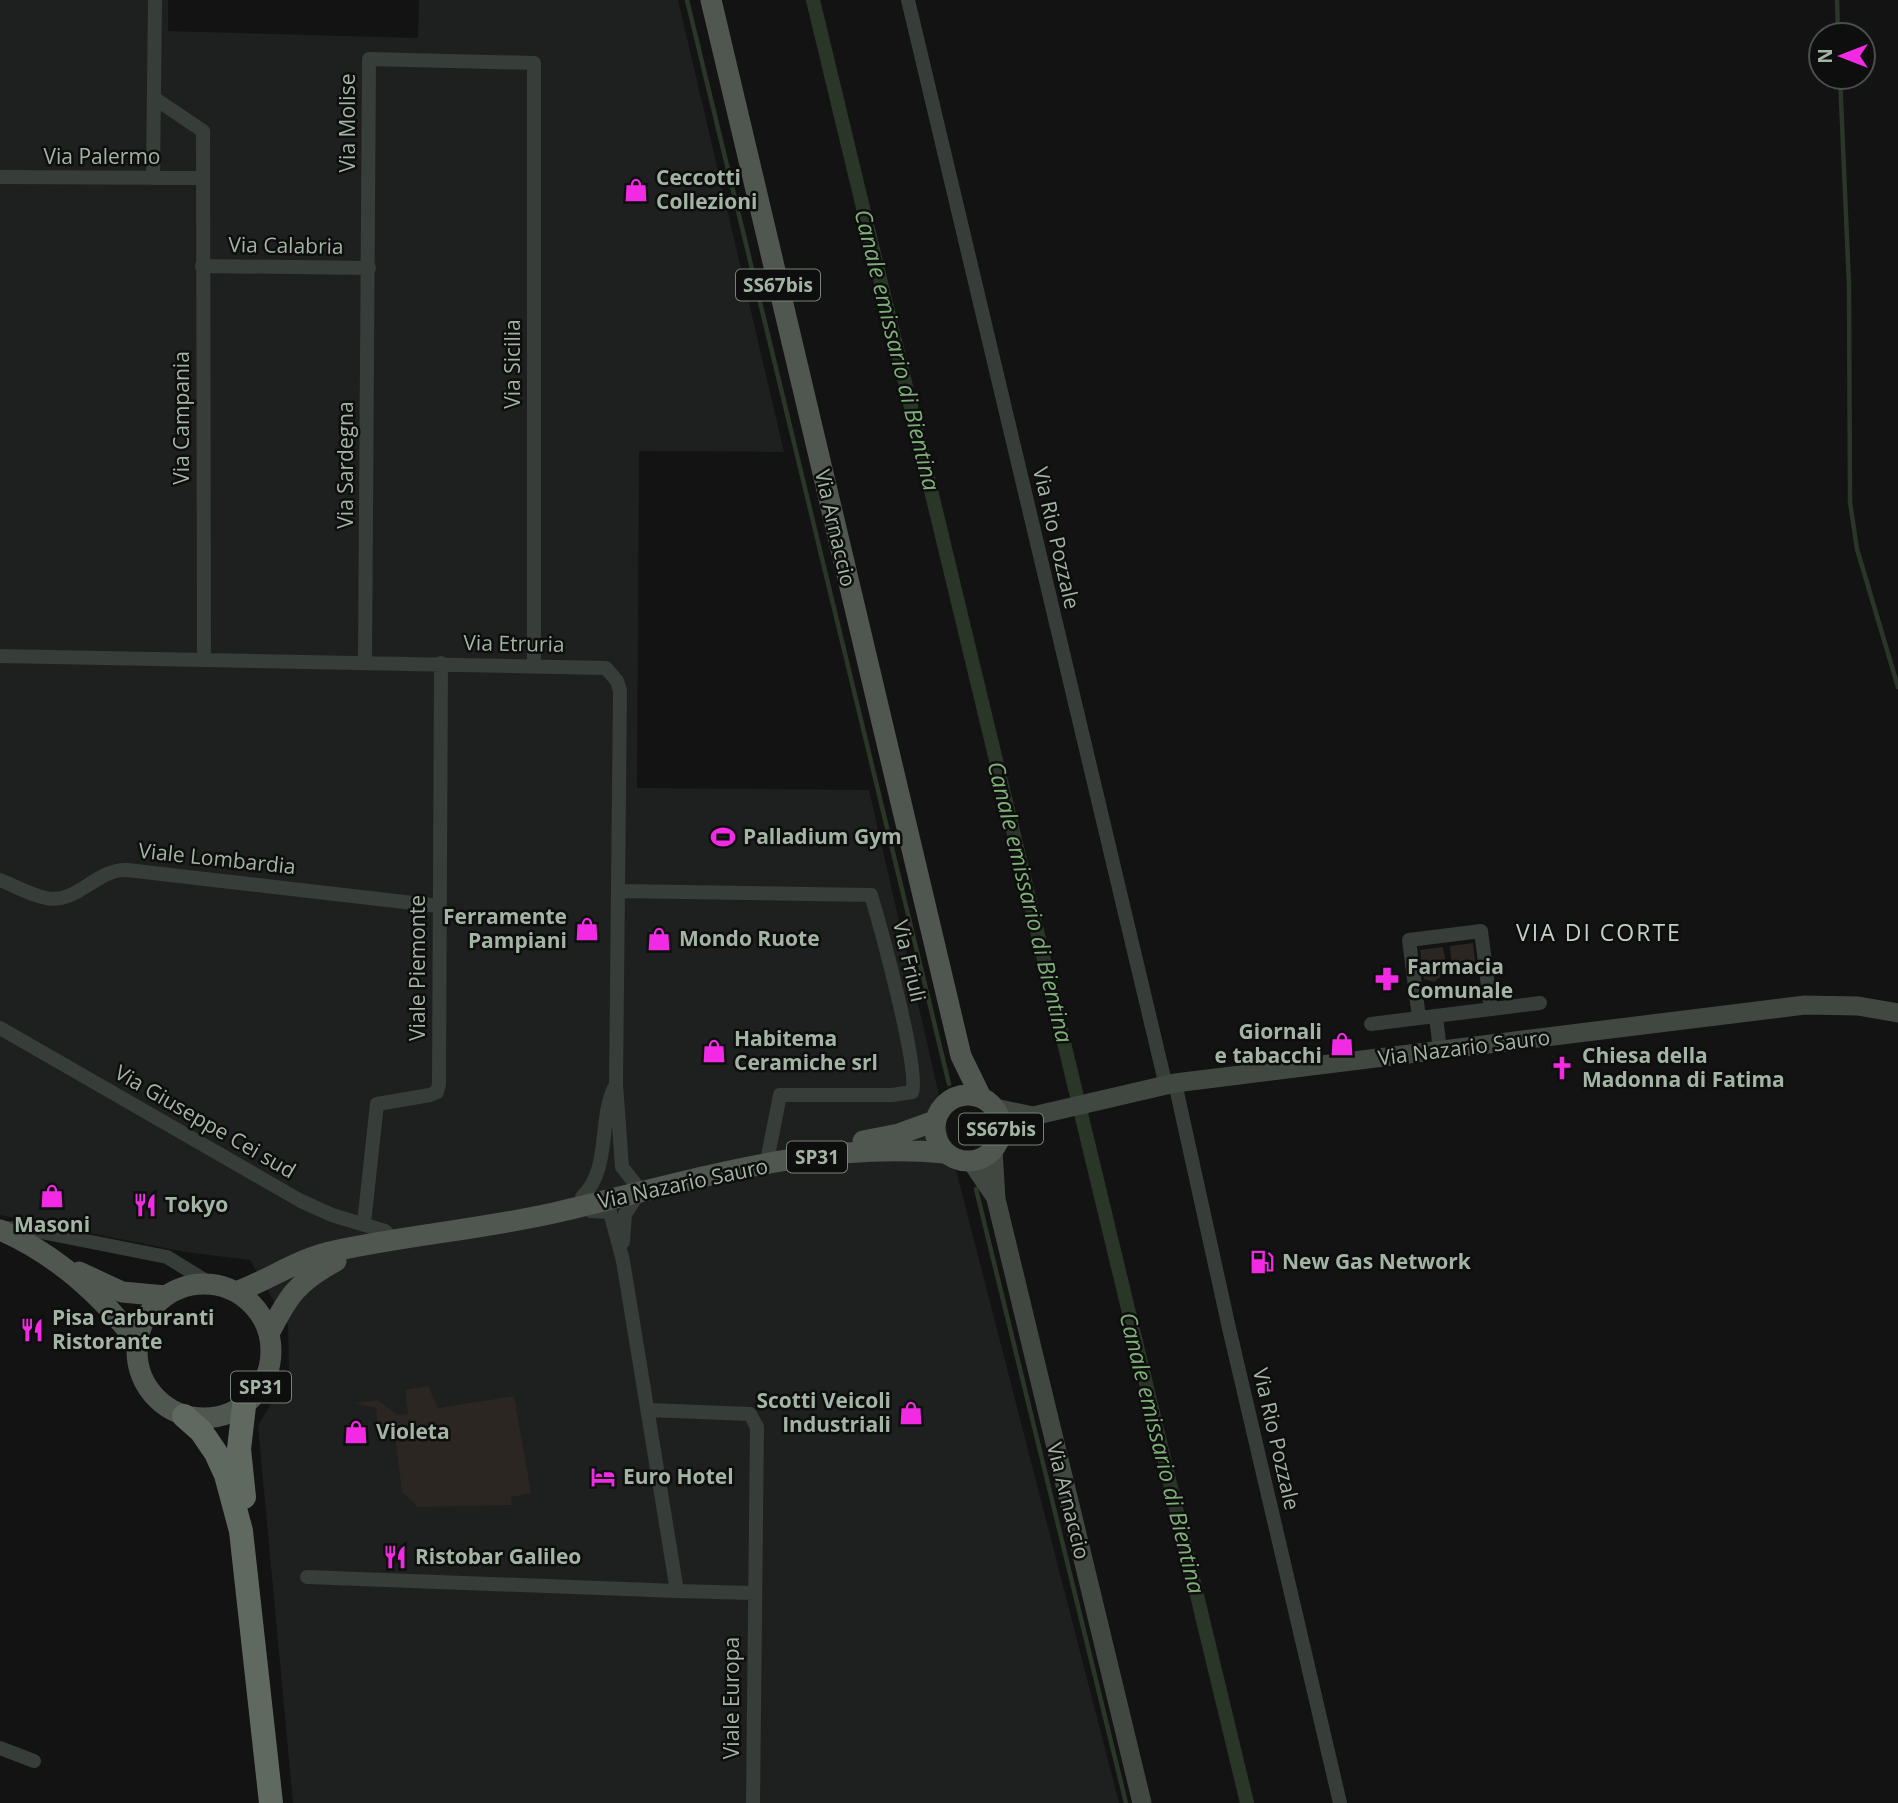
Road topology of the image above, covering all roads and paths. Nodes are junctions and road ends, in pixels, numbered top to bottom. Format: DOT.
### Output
graph roads {
  1 [pos="155,0"];
  2 [pos="711,0"];
  3 [pos="908,0"];
  4 [pos="534,63"];
  5 [pos="154,97"];
  6 [pos="0,177"];
  7 [pos="153,178"];
  8 [pos="203,178"];
  9 [pos="202,266"];
  10 [pos="369,268"];
  11 [pos="0,656"];
  12 [pos="204,658"];
  13 [pos="365,661"];
  14 [pos="441,663"];
  15 [pos="534,665"];
  16 [pos="0,880"];
  17 [pos="619,891"];
  18 [pos="439,906"];
  19 [pos="1540,1003"];
  20 [pos="1491,1009"];
  21 [pos="1898,1013"];
  22 [pos="1436,1016"];
  23 [pos="1419,1018"];
  24 [pos="1371,1024"];
  25 [pos="0,1028"];
  26 [pos="1440,1050"];
  27 [pos="961,1056"];
  28 [pos="616,1084"];
  29 [pos="1171,1084"];
  30 [pos="958,1096"];
  31 [pos="988,1103"];
  32 [pos="1037,1115"];
  33 [pos="935,1121"];
  34 [pos="997,1143"];
  35 [pos="945,1153"];
  36 [pos="768,1156"];
  37 [pos="971,1161"];
  38 [pos="638,1189"];
  39 [pos="582,1197"];
  40 [pos="996,1199"];
  41 [pos="544,1215"];
  42 [pos="364,1223"];
  43 [pos="463,1227"];
  44 [pos="0,1229"];
  45 [pos="393,1240"];
  46 [pos="359,1248"];
  47 [pos="48,1257"];
  48 [pos="623,1261"];
  49 [pos="211,1284"];
  50 [pos="236,1292"];
  51 [pos="166,1296"];
  52 [pos="269,1335"];
  53 [pos="137,1343"];
  54 [pos="244,1406"];
  55 [pos="648,1410"];
  56 [pos="184,1416"];
  57 [pos="307,1577"];
  58 [pos="677,1591"];
  59 [pos="754,1593"];
  60 [pos="0,1748"];
  61 [pos="34,1761"];
  62 [pos="271,1803"];
  63 [pos="281,1803"];
  64 [pos="753,1803"];
  65 [pos="1142,1803"];
  66 [pos="1340,1803"];
  1 -- 5 [label="street"];
  2 -- 27 [label="main road, Via Arnaccio / SS67bis"];
  3 -- 29 [label="street, Via Rio Pozzale"];
  4 -- 10 [label="street, Via Molise"];
  4 -- 15 [label="street, Via Sicilia"];
  5 -- 7 [label="street"];
  5 -- 8 [label="street, Via Campania"];
  6 -- 7 [label="street, Via Palermo"];
  7 -- 8 [label="street, Via Palermo"];
  8 -- 9 [label="street, Via Campania"];
  9 -- 10 [label="street, Via Calabria"];
  9 -- 12 [label="street, Via Campania"];
  10 -- 13 [label="street, Via Sardegna"];
  11 -- 12 [label="street, Via Etruria"];
  12 -- 13 [label="street, Via Etruria"];
  13 -- 14 [label="street, Via Etruria"];
  14 -- 15 [label="street, Via Etruria"];
  14 -- 18 [label="street, Viale Piemonte"];
  15 -- 17 [label="street, Via Etruria"];
  16 -- 18 [label="street, Viale Lombardia"];
  17 -- 28 [label="street, Via Etruria"];
  17 -- 36 [label="street, Via Friuli"];
  18 -- 42 [label="street, Viale Piemonte"];
  19 -- 20 [label="street"];
  20 -- 22 [label="street"];
  20 -- 23 [label="street"];
  21 -- 26 [label="main road, Via Nazario Sauro"];
  22 -- 23 [label="street"];
  22 -- 26 [label="street"];
  23 -- 24 [label="street"];
  25 -- 42 [label="street, Via Giuseppe Cei sud"];
  26 -- 29 [label="main road, Via Nazario Sauro"];
  27 -- 30 [label="main road, Via Arnaccio / SS67bis"];
  27 -- 31 [label="main road, Via Arnaccio / SS67bis"];
  28 -- 38 [label="street, Via Etruria"];
  28 -- 39 [label="street, Via Etruria"];
  29 -- 32 [label="main road, Via Nazario Sauro"];
  29 -- 66 [label="street, Via Rio Pozzale"];
  30 -- 31 [label="main road, SS67bis"];
  30 -- 33 [label="main road, SS67bis"];
  31 -- 32 [label="main road, Via Nazario Sauro"];
  31 -- 34 [label="main road, SS67bis"];
  32 -- 34 [label="main road, Via Nazario Sauro"];
  33 -- 35 [label="main road, SS67bis"];
  33 -- 36 [label="main road, Via Nazario Sauro / SP31"];
  34 -- 37 [label="main road, SS67bis"];
  34 -- 40 [label="main road, Via Arnaccio / SS67bis"];
  35 -- 37 [label="main road, SS67bis"];
  35 -- 38 [label="main road, Via Nazario Sauro / SP31"];
  36 -- 38 [label="main road, Via Nazario Sauro / SP31"];
  37 -- 40 [label="main road, Via Arnaccio / SS67bis"];
  38 -- 39 [label="main road, Via Nazario Sauro / SP31"];
  38 -- 41 [label="main road, Via Nazario Sauro / SP31"];
  38 -- 48 [label="street"];
  39 -- 43 [label="main road, Via Nazario Sauro / SP31"];
  40 -- 65 [label="main road, Via Arnaccio / SS67bis"];
  41 -- 43 [label="main road, Via Nazario Sauro / SP31"];
  41 -- 48 [label="street"];
  42 -- 45 [label="street, Via Giuseppe Cei sud"];
  43 -- 45 [label="main road, Via Nazario Sauro / SP31"];
  44 -- 47 [label="main road"];
  44 -- 49 [label="street"];
  45 -- 46 [label="main road, Via Nazario Sauro / SP31"];
  46 -- 50 [label="main road, Via Nazario Sauro / SP31"];
  46 -- 52 [label="main road, Via Nazario Sauro"];
  47 -- 51 [label="main road"];
  47 -- 53 [label="main road"];
  48 -- 55 [label="street"];
  49 -- 50 [label="main road"];
  49 -- 51 [label="main road"];
  50 -- 52 [label="main road"];
  51 -- 53 [label="main road"];
  52 -- 54 [label="main road, Via Nazario Sauro / SP31"];
  53 -- 56 [label="main road"];
  54 -- 56 [label="main road, SP31"];
  54 -- 63 [label="highway"];
  55 -- 58 [label="street"];
  55 -- 59 [label="street, Viale Europa"];
  56 -- 62 [label="highway"];
  57 -- 58 [label="street"];
  58 -- 59 [label="street"];
  59 -- 64 [label="street, Viale Europa"];
  60 -- 61 [label="street"];
}
